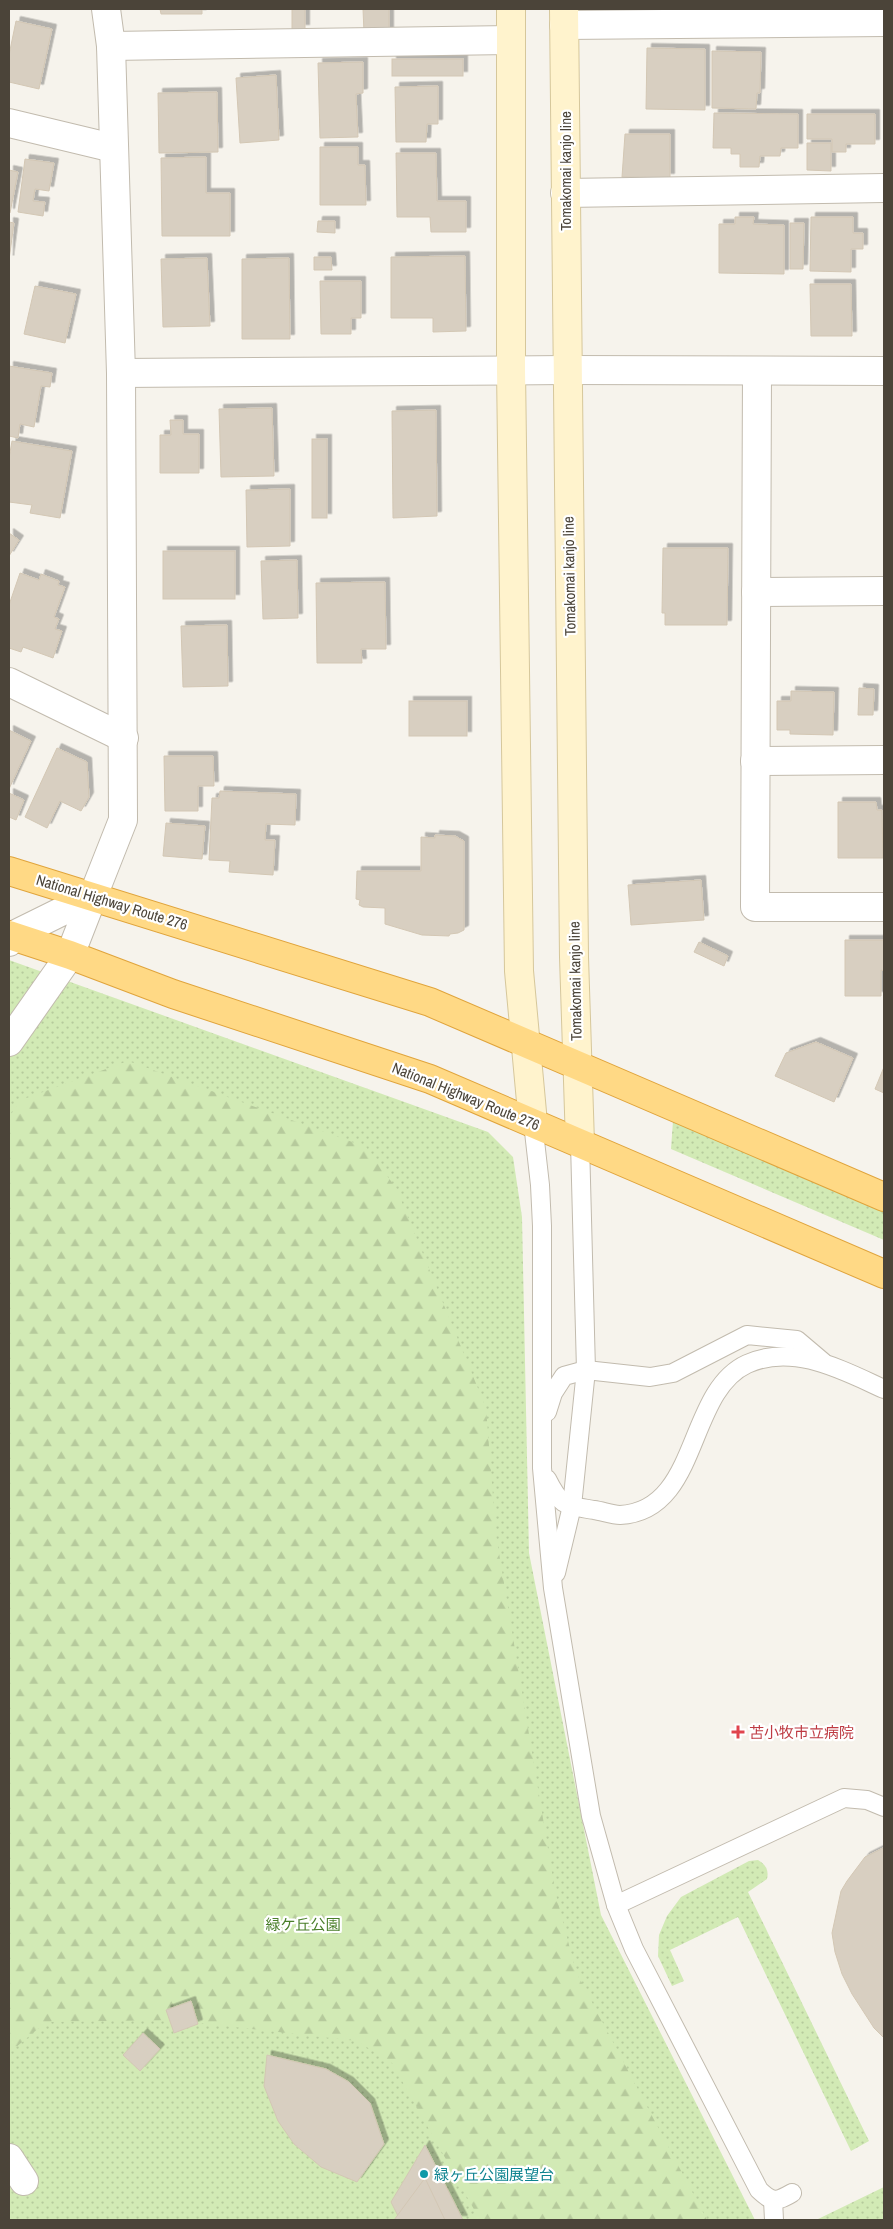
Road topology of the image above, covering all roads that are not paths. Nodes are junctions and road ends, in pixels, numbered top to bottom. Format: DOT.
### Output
graph roads {
  1 [pos="106,9"];
  2 [pos="510,9"];
  3 [pos="773,16"];
  4 [pos="564,17"];
  5 [pos="884,22"];
  6 [pos="511,40"];
  7 [pos="111,46"];
  8 [pos="9,123"];
  9 [pos="113,148"];
  10 [pos="884,188"];
  11 [pos="565,193"];
  12 [pos="511,370"];
  13 [pos="566,370"];
  14 [pos="757,371"];
  15 [pos="884,371"];
  16 [pos="121,373"];
  17 [pos="884,591"];
  18 [pos="756,592"];
  19 [pos="9,682"];
  20 [pos="124,738"];
  21 [pos="884,760"];
  22 [pos="755,761"];
  23 [pos="9,871"];
  24 [pos="93,896"];
  25 [pos="884,906"];
  26 [pos="10,938"];
  27 [pos="70,955"];
  28 [pos="9,1042"];
  29 [pos="526,1044"];
  30 [pos="577,1066"];
  31 [pos="533,1123"];
  32 [pos="580,1143"];
  33 [pos="884,1198"];
  34 [pos="884,1274"];
  35 [pos="824,1362"];
  36 [pos="586,1370"];
  37 [pos="884,1388"];
  38 [pos="542,1426"];
  39 [pos="542,1468"];
  40 [pos="572,1506"];
  41 [pos="553,1588"];
  42 [pos="884,1807"];
  43 [pos="616,1905"];
  44 [pos="9,2158"];
  45 [pos="24,2181"];
  46 [pos="792,2193"];
  47 [pos="773,2200"];
  48 [pos="774,2220"];
  1 -- 7 [label="street"];
  2 -- 6 [label="main road"];
  3 -- 4 [label="street"];
  3 -- 5 [label="street"];
  4 -- 11 [label="main road, Tomakomai kanjo line"];
  6 -- 7 [label="street"];
  6 -- 12 [label="main road"];
  7 -- 9 [label="street"];
  8 -- 9 [label="street"];
  9 -- 16 [label="street"];
  10 -- 11 [label="street"];
  11 -- 13 [label="main road, Tomakomai kanjo line"];
  12 -- 13 [label="street"];
  12 -- 16 [label="street"];
  12 -- 29 [label="main road"];
  13 -- 14 [label="street"];
  13 -- 30 [label="main road, Tomakomai kanjo line"];
  14 -- 15 [label="street"];
  14 -- 18 [label="street"];
  16 -- 20 [label="street"];
  17 -- 18 [label="street"];
  18 -- 22 [label="street"];
  19 -- 20 [label="street"];
  20 -- 24 [label="street"];
  21 -- 22 [label="street"];
  22 -- 25 [label="street"];
  23 -- 24 [label="highway, National Highway Route 276"];
  24 -- 26 [label="street"];
  24 -- 27 [label="street"];
  24 -- 29 [label="highway, National Highway Route 276"];
  26 -- 27 [label="highway, National Highway Route 276"];
  27 -- 28 [label="street"];
  27 -- 31 [label="highway, National Highway Route 276"];
  29 -- 30 [label="highway, National Highway Route 276"];
  29 -- 31 [label="main road"];
  30 -- 32 [label="main road, Tomakomai kanjo line"];
  30 -- 33 [label="highway, National Highway Route 276"];
  31 -- 32 [label="highway, National Highway Route 276"];
  31 -- 38 [label="lane"];
  32 -- 34 [label="highway, National Highway Route 276"];
  32 -- 36 [label="lane"];
  35 -- 36 [label="lane"];
  35 -- 37 [label="lane"];
  35 -- 40 [label="lane"];
  36 -- 38 [label="lane"];
  36 -- 40 [label="lane"];
  38 -- 39 [label="lane"];
  39 -- 40 [label="lane"];
  39 -- 41 [label="lane"];
  40 -- 41 [label="lane"];
  41 -- 43 [label="lane"];
  42 -- 43 [label="lane"];
  43 -- 47 [label="lane"];
  44 -- 45 [label="street"];
  46 -- 47 [label="lane"];
  47 -- 48 [label="lane"];
}
